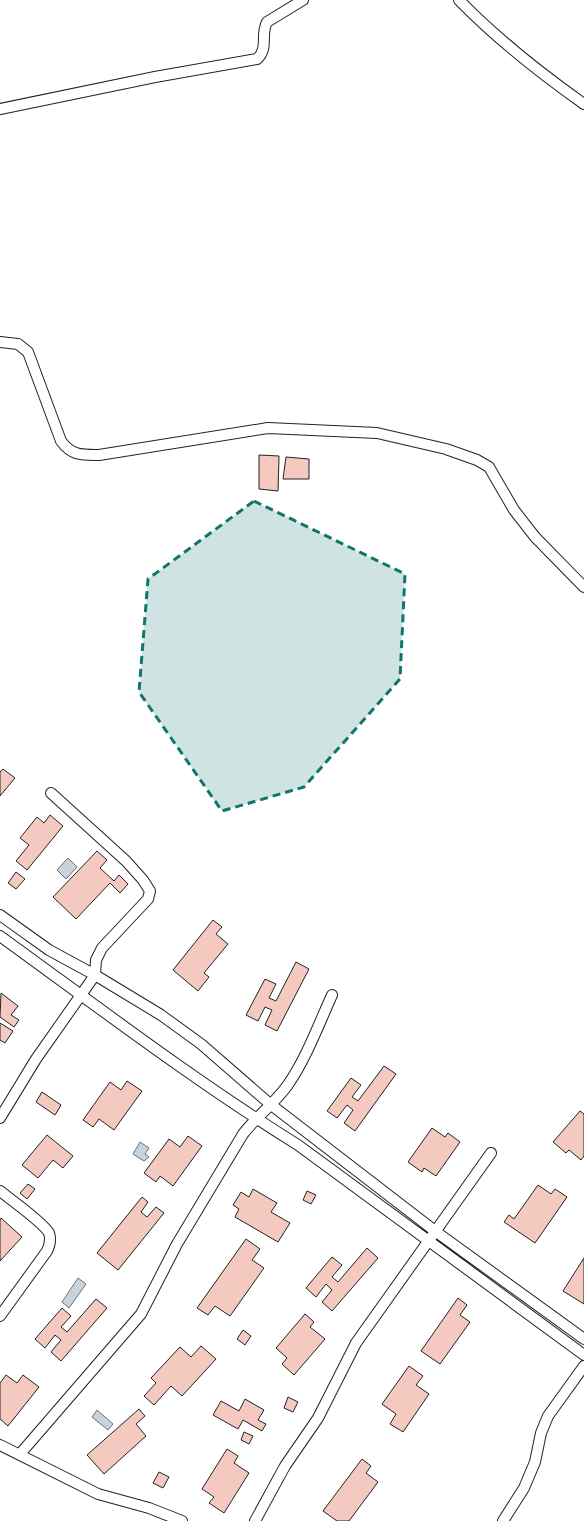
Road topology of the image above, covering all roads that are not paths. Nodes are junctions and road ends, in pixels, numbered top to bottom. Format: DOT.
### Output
graph roads {
  1 [pos="303,0"];
  2 [pos="459,0"];
  3 [pos="584,104"];
  4 [pos="0,109"];
  5 [pos="0,342"];
  6 [pos="584,587"];
  7 [pos="51,793"];
  8 [pos="0,915"];
  9 [pos="0,936"];
  10 [pos="95,974"];
  11 [pos="332,995"];
  12 [pos="80,996"];
  13 [pos="270,1104"];
  14 [pos="0,1118"];
  15 [pos="255,1119"];
  16 [pos="491,1153"];
  17 [pos="0,1191"];
  18 [pos="435,1231"];
  19 [pos="427,1241"];
  20 [pos="0,1316"];
  21 [pos="584,1339"];
  22 [pos="584,1355"];
  23 [pos="584,1366"];
  24 [pos="0,1445"];
  25 [pos="20,1454"];
  26 [pos="182,1521"];
  27 [pos="255,1521"];
  28 [pos="503,1521"];
  1 -- 4 [label="street"];
  2 -- 3 [label="street"];
  5 -- 6 [label="street"];
  7 -- 10 [label="street"];
  8 -- 10 [label="street"];
  9 -- 12 [label="street"];
  10 -- 12 [label="street"];
  10 -- 13 [label="street"];
  11 -- 13 [label="street"];
  12 -- 14 [label="street"];
  12 -- 15 [label="street"];
  13 -- 15 [label="street"];
  13 -- 18 [label="street"];
  15 -- 19 [label="street"];
  15 -- 25 [label="street"];
  16 -- 18 [label="street"];
  17 -- 20 [label="street"];
  18 -- 19 [label="street"];
  18 -- 21 [label="street"];
  19 -- 22 [label="street"];
  19 -- 27 [label="street"];
  23 -- 28 [label="street"];
  24 -- 25 [label="street"];
  25 -- 26 [label="street"];
}
